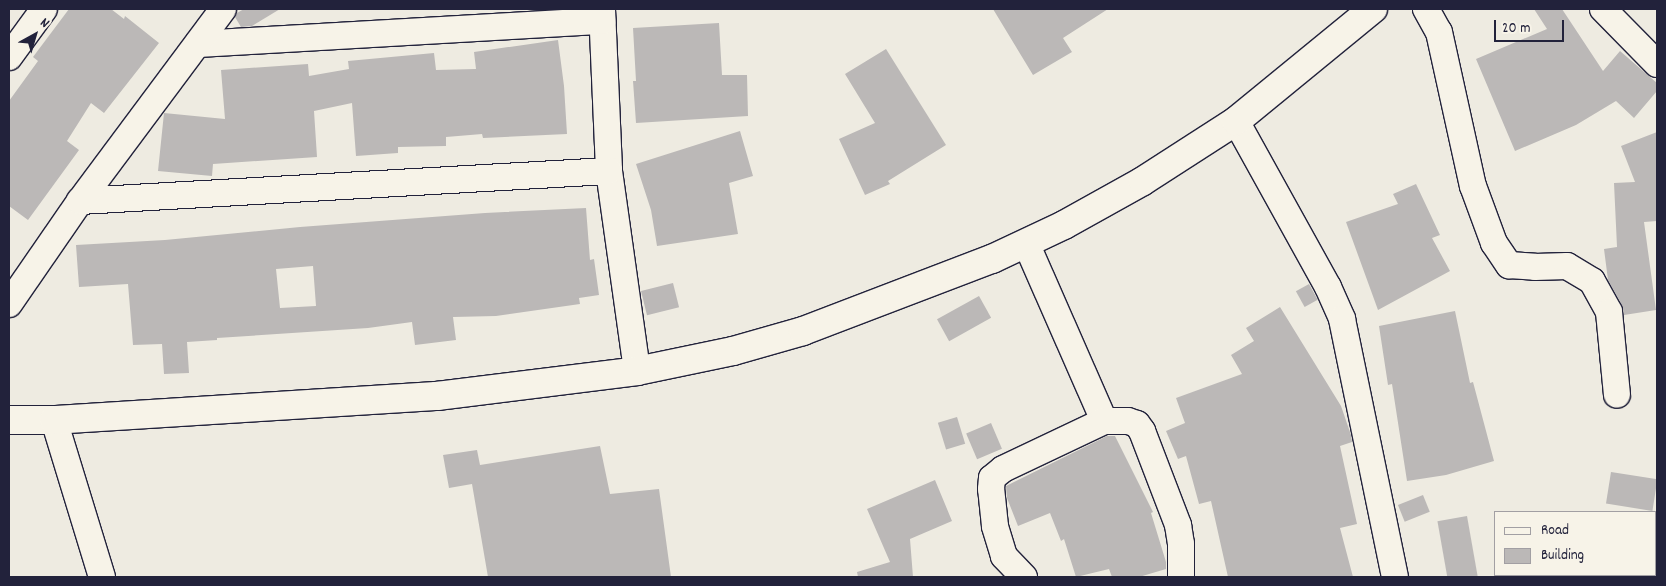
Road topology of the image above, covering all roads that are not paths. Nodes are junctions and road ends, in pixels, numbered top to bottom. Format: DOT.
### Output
graph roads {
  1 [pos="44,9"];
  2 [pos="223,9"];
  3 [pos="1373,9"];
  4 [pos="1426,9"];
  5 [pos="1616,12"];
  6 [pos="602,15"];
  7 [pos="198,44"];
  8 [pos="9,57"];
  9 [pos="1657,64"];
  10 [pos="1236,121"];
  11 [pos="608,171"];
  12 [pos="80,201"];
  13 [pos="1026,243"];
  14 [pos="9,304"];
  15 [pos="637,371"];
  16 [pos="1617,395"];
  17 [pos="9,420"];
  18 [pos="54,420"];
  19 [pos="1104,421"];
  20 [pos="102,577"];
  21 [pos="1024,577"];
  22 [pos="1181,577"];
  23 [pos="1395,577"];
  1 -- 8 [label="street"];
  2 -- 7 [label="street"];
  3 -- 10 [label="street"];
  4 -- 16 [label="street"];
  5 -- 9 [label="street"];
  6 -- 7 [label="street"];
  6 -- 11 [label="street"];
  7 -- 12 [label="street"];
  10 -- 13 [label="street"];
  10 -- 23 [label="street"];
  11 -- 12 [label="street"];
  11 -- 15 [label="street"];
  12 -- 14 [label="street"];
  13 -- 15 [label="street"];
  13 -- 19 [label="street"];
  15 -- 18 [label="street"];
  17 -- 18 [label="street"];
  18 -- 20 [label="street"];
  19 -- 21 [label="street"];
  19 -- 22 [label="street"];
}
